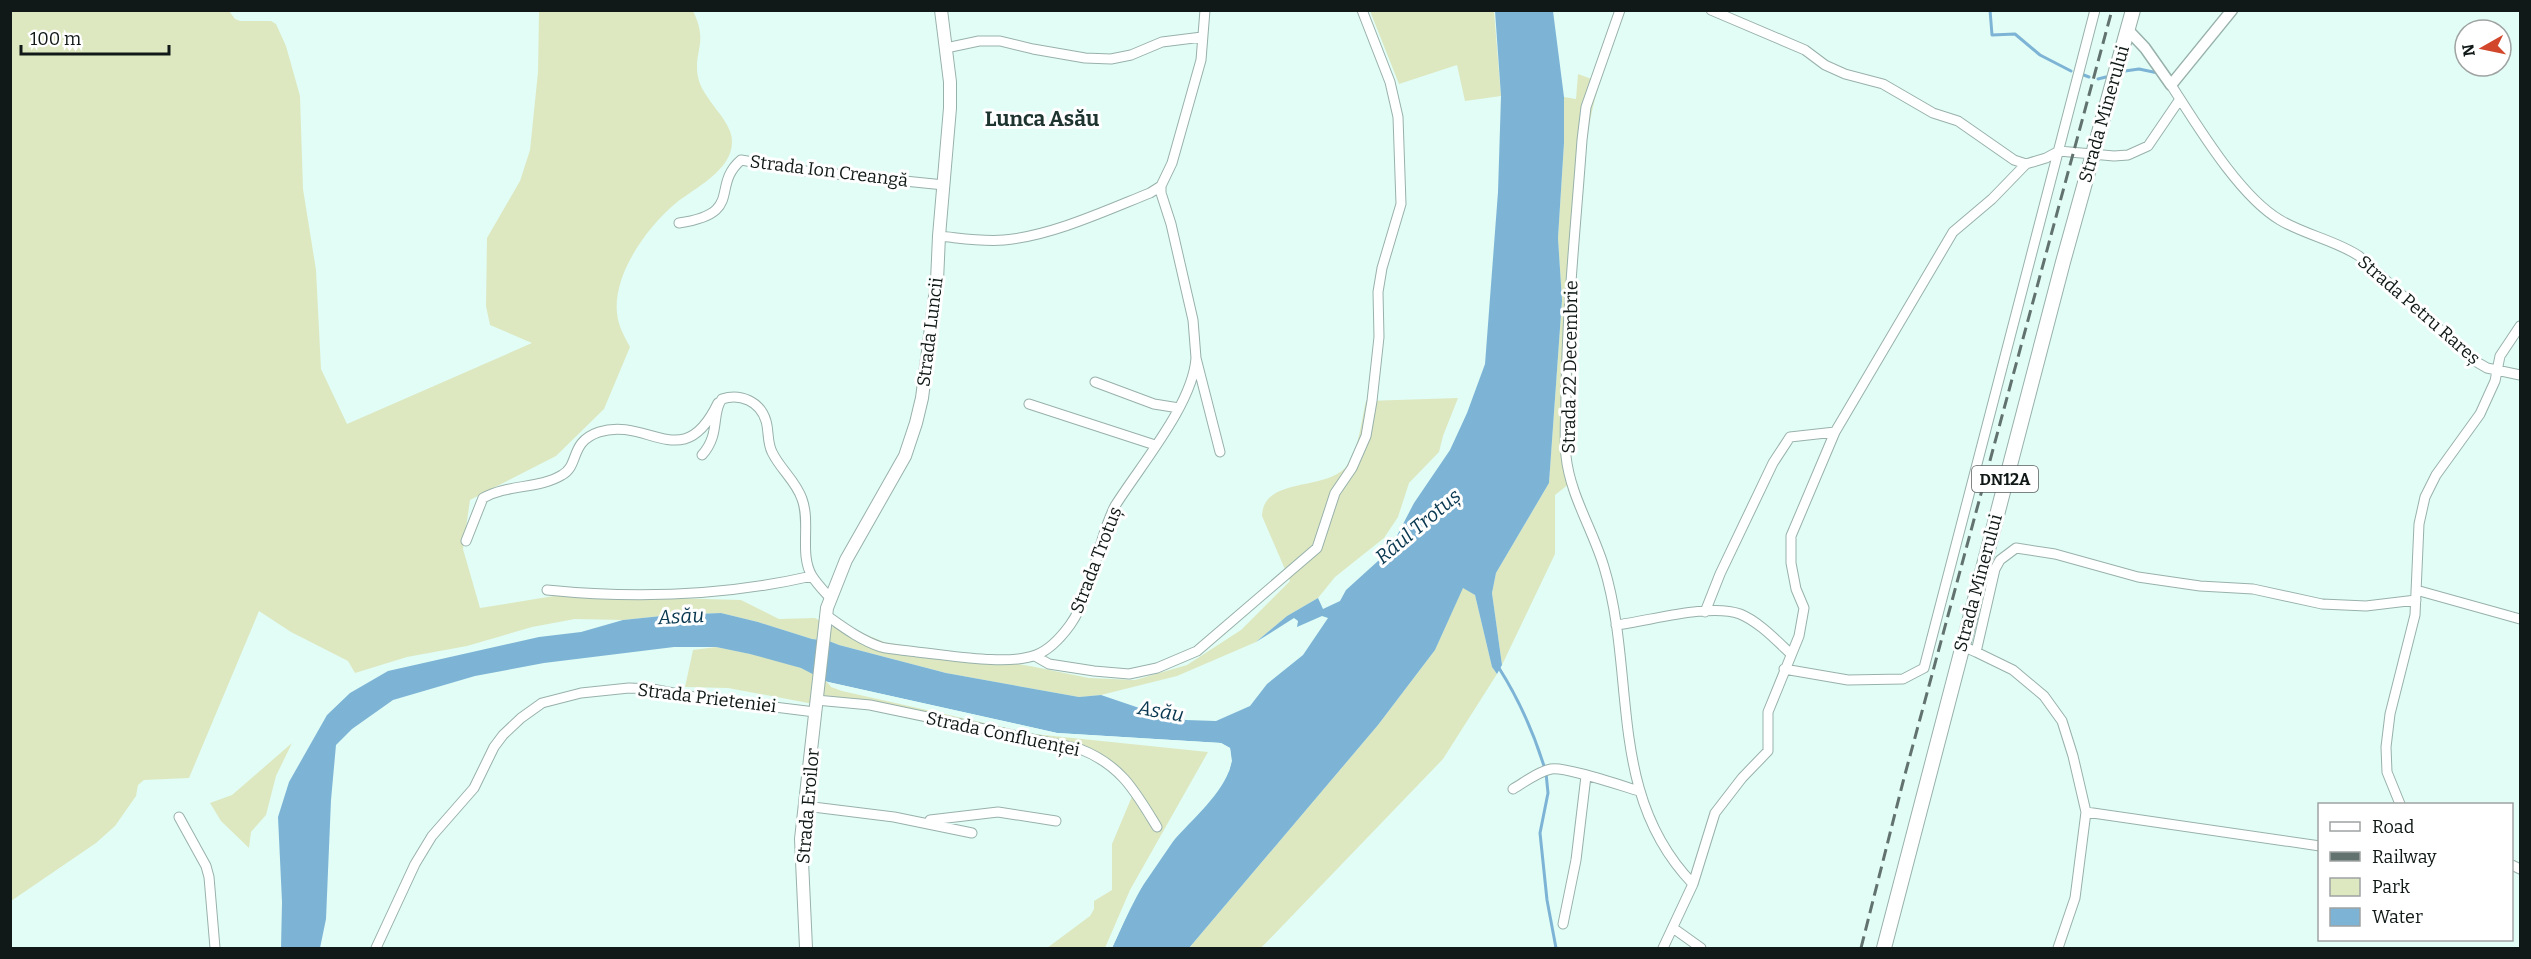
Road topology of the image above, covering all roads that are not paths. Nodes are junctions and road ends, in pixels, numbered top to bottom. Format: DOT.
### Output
graph roads {
  1 [pos="941,10"];
  2 [pos="1204,10"];
  3 [pos="1362,10"];
  4 [pos="1620,10"];
  5 [pos="1711,10"];
  6 [pos="2095,10"];
  7 [pos="2133,10"];
  8 [pos="2232,10"];
  9 [pos="2128,30"];
  10 [pos="1202,37"];
  11 [pos="946,48"];
  12 [pos="2171,85"];
  13 [pos="2180,99"];
  14 [pos="2058,151"];
  15 [pos="2093,153"];
  16 [pos="2026,164"];
  17 [pos="944,185"];
  18 [pos="1161,186"];
  19 [pos="679,223"];
  20 [pos="939,236"];
  21 [pos="2520,326"];
  22 [pos="1196,358"];
  23 [pos="2497,370"];
  24 [pos="2520,375"];
  25 [pos="1095,382"];
  26 [pos="718,403"];
  27 [pos="1029,405"];
  28 [pos="1179,408"];
  29 [pos="1835,432"];
  30 [pos="1155,445"];
  31 [pos="1220,452"];
  32 [pos="702,455"];
  33 [pos="466,541"];
  34 [pos="812,576"];
  35 [pos="547,590"];
  36 [pos="2416,595"];
  37 [pos="830,598"];
  38 [pos="1705,612"];
  39 [pos="826,615"];
  40 [pos="2520,619"];
  41 [pos="1616,625"];
  42 [pos="823,633"];
  43 [pos="1962,646"];
  44 [pos="1976,652"];
  45 [pos="1791,654"];
  46 [pos="1035,656"];
  47 [pos="1784,669"];
  48 [pos="815,706"];
  49 [pos="1586,776"];
  50 [pos="1513,789"];
  51 [pos="1639,791"];
  52 [pos="2400,803"];
  53 [pos="805,806"];
  54 [pos="2086,812"];
  55 [pos="179,817"];
  56 [pos="910,820"];
  57 [pos="1056,821"];
  58 [pos="1157,827"];
  59 [pos="972,833"];
  60 [pos="2318,846"];
  61 [pos="1693,884"];
  62 [pos="1563,924"];
  63 [pos="1673,928"];
  64 [pos="215,948"];
  65 [pos="376,948"];
  66 [pos="806,948"];
  67 [pos="1663,948"];
  68 [pos="1701,948"];
  69 [pos="1884,948"];
  70 [pos="2058,948"];
  1 -- 11 [label="main road, Strada Luncii"];
  2 -- 10 [label="street"];
  3 -- 46 [label="street"];
  4 -- 41 [label="street, Strada 22 Decembrie"];
  5 -- 16 [label="street"];
  6 -- 14 [label="street, Strada Minerului"];
  7 -- 9 [label="main road, Strada Minerului / DN12A"];
  8 -- 12 [label="street"];
  9 -- 12 [label="street, Strada Petru Rareș"];
  9 -- 15 [label="main road, Strada Minerului / DN12A"];
  10 -- 11 [label="street"];
  10 -- 18 [label="street"];
  11 -- 17 [label="main road, Strada Luncii"];
  12 -- 13 [label="street, Strada Petru Rareș"];
  13 -- 15 [label="street"];
  13 -- 23 [label="street, Strada Petru Rareș"];
  14 -- 15 [label="street"];
  14 -- 16 [label="street"];
  14 -- 47 [label="street, Strada Minerului"];
  15 -- 43 [label="main road, Strada Minerului / DN12A"];
  16 -- 29 [label="street"];
  17 -- 19 [label="street, Strada Ion Creangă"];
  17 -- 20 [label="main road, Strada Luncii"];
  18 -- 20 [label="street"];
  18 -- 22 [label="street, Strada Trotuș"];
  20 -- 37 [label="main road, Strada Luncii"];
  21 -- 23 [label="street"];
  22 -- 28 [label="street, Strada Trotuș"];
  22 -- 31 [label="street, Strada Trotuș"];
  23 -- 24 [label="street, Strada Petru Rareș"];
  23 -- 36 [label="street"];
  25 -- 28 [label="street"];
  26 -- 32 [label="street"];
  26 -- 33 [label="street"];
  26 -- 34 [label="street"];
  27 -- 30 [label="street"];
  28 -- 30 [label="street, Strada Trotuș"];
  29 -- 38 [label="street"];
  29 -- 45 [label="street"];
  30 -- 46 [label="street, Strada Trotuș"];
  34 -- 35 [label="street"];
  34 -- 37 [label="street"];
  36 -- 40 [label="street"];
  36 -- 44 [label="street"];
  36 -- 52 [label="street"];
  37 -- 39 [label="main road, Strada Luncii"];
  38 -- 41 [label="street"];
  38 -- 45 [label="street"];
  39 -- 42 [label="main road, Strada Luncii"];
  39 -- 46 [label="street"];
  41 -- 51 [label="street, Strada 22 Decembrie"];
  42 -- 48 [label="main road, Strada Eroilor"];
  43 -- 44 [label="street"];
  43 -- 69 [label="main road, Strada Minerului / DN12A"];
  44 -- 54 [label="street"];
  45 -- 47 [label="street"];
  47 -- 61 [label="street"];
  48 -- 53 [label="main road, Strada Eroilor"];
  48 -- 58 [label="street, Strada Confluenței"];
  48 -- 65 [label="street, Strada Prieteniei"];
  49 -- 50 [label="street"];
  49 -- 51 [label="street"];
  49 -- 62 [label="street"];
  51 -- 61 [label="street, Strada 22 Decembrie"];
  53 -- 56 [label="street"];
  53 -- 66 [label="main road, Strada Eroilor"];
  54 -- 60 [label="street"];
  54 -- 70 [label="street"];
  55 -- 64 [label="street"];
  56 -- 57 [label="street"];
  56 -- 59 [label="street"];
  61 -- 63 [label="street"];
  63 -- 67 [label="street"];
  63 -- 68 [label="street"];
}
